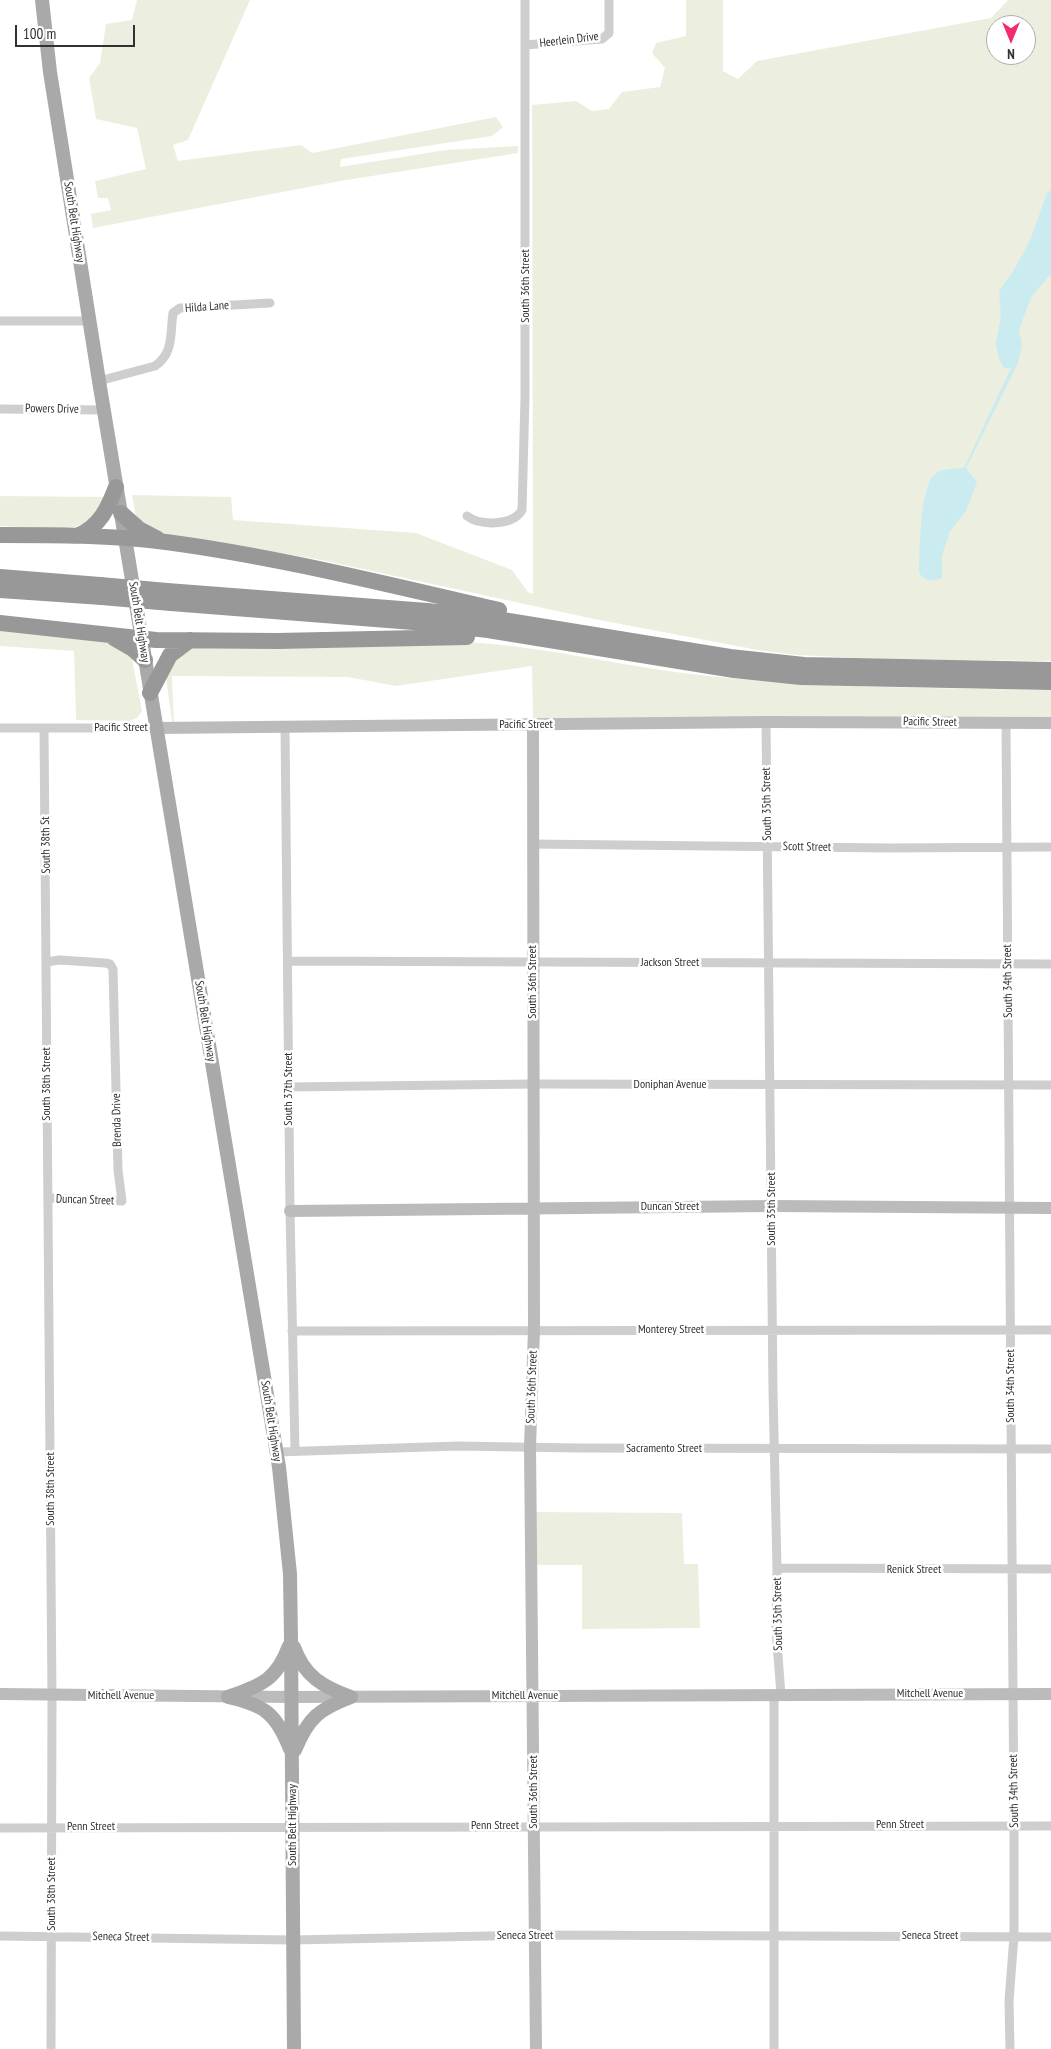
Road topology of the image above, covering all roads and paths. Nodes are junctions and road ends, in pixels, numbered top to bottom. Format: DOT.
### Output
graph roads {
  1 [pos="42,0"];
  2 [pos="525,0"];
  3 [pos="609,0"];
  4 [pos="525,45"];
  5 [pos="270,303"];
  6 [pos="0,321"];
  7 [pos="90,321"];
  8 [pos="99,381"];
  9 [pos="0,409"];
  10 [pos="103,410"];
  11 [pos="116,487"];
  12 [pos="121,513"];
  13 [pos="467,516"];
  14 [pos="0,535"];
  15 [pos="79,536"];
  16 [pos="125,538"];
  17 [pos="165,542"];
  18 [pos="0,577"];
  19 [pos="0,590"];
  20 [pos="101,591"];
  21 [pos="169,597"];
  22 [pos="0,623"];
  23 [pos="109,636"];
  24 [pos="601,636"];
  25 [pos="141,639"];
  26 [pos="190,640"];
  27 [pos="557,640"];
  28 [pos="145,660"];
  29 [pos="1051,670"];
  30 [pos="1051,682"];
  31 [pos="150,693"];
  32 [pos="766,722"];
  33 [pos="1006,723"];
  34 [pos="1051,723"];
  35 [pos="285,726"];
  36 [pos="533,726"];
  37 [pos="0,728"];
  38 [pos="44,728"];
  39 [pos="156,728"];
  40 [pos="532,844"];
  41 [pos="768,846"];
  42 [pos="1051,847"];
  43 [pos="1005,848"];
  44 [pos="289,961"];
  45 [pos="47,962"];
  46 [pos="533,963"];
  47 [pos="769,963"];
  48 [pos="1051,964"];
  49 [pos="1008,965"];
  50 [pos="532,1084"];
  51 [pos="771,1085"];
  52 [pos="1009,1085"];
  53 [pos="1051,1085"];
  54 [pos="289,1087"];
  55 [pos="48,1198"];
  56 [pos="122,1201"];
  57 [pos="772,1206"];
  58 [pos="533,1208"];
  59 [pos="1010,1208"];
  60 [pos="1051,1208"];
  61 [pos="290,1211"];
  62 [pos="534,1329"];
  63 [pos="773,1330"];
  64 [pos="1011,1330"];
  65 [pos="1051,1330"];
  66 [pos="292,1331"];
  67 [pos="530,1447"];
  68 [pos="774,1449"];
  69 [pos="1011,1449"];
  70 [pos="1051,1449"];
  71 [pos="295,1451"];
  72 [pos="277,1452"];
  73 [pos="777,1568"];
  74 [pos="1012,1569"];
  75 [pos="1051,1570"];
  76 [pos="292,1639"];
  77 [pos="0,1694"];
  78 [pos="1013,1694"];
  79 [pos="1051,1694"];
  80 [pos="778,1695"];
  81 [pos="52,1696"];
  82 [pos="533,1696"];
  83 [pos="228,1697"];
  84 [pos="292,1697"];
  85 [pos="351,1697"];
  86 [pos="292,1755"];
  87 [pos="774,1825"];
  88 [pos="293,1826"];
  89 [pos="534,1826"];
  90 [pos="1014,1826"];
  91 [pos="1051,1826"];
  92 [pos="0,1828"];
  93 [pos="52,1828"];
  94 [pos="536,1935"];
  95 [pos="0,1936"];
  96 [pos="52,1936"];
  97 [pos="774,1936"];
  98 [pos="1014,1936"];
  99 [pos="1051,1936"];
  100 [pos="293,1940"];
  101 [pos="51,2049"];
  102 [pos="294,2049"];
  103 [pos="536,2049"];
  104 [pos="774,2049"];
  105 [pos="1010,2049"];
  1 -- 7 [label="main road, South Belt Highway"];
  2 -- 4 [label="street, South 36th Street"];
  3 -- 4 [label="street, Heerlein Drive"];
  4 -- 13 [label="street, South 36th Street"];
  5 -- 8 [label="street, Hilda Lane"];
  6 -- 7 [label="street"];
  7 -- 8 [label="main road, South Belt Highway"];
  8 -- 10 [label="main road, South Belt Highway"];
  9 -- 10 [label="street, Powers Drive"];
  10 -- 11 [label="main road, South Belt Highway"];
  11 -- 12 [label="main road, South Belt Highway"];
  11 -- 15 [label="highway"];
  12 -- 16 [label="main road, South Belt Highway"];
  12 -- 17 [label="highway"];
  14 -- 15 [label="highway"];
  15 -- 16 [label="highway"];
  16 -- 17 [label="highway"];
  16 -- 25 [label="main road, South Belt Highway"];
  17 -- 24 [label="highway"];
  18 -- 20 [label="highway"];
  19 -- 20 [label="highway"];
  20 -- 21 [label="highway, bridge"];
  21 -- 24 [label="highway"];
  21 -- 27 [label="highway"];
  22 -- 23 [label="highway"];
  23 -- 25 [label="highway"];
  23 -- 28 [label="highway"];
  24 -- 29 [label="highway"];
  25 -- 26 [label="highway"];
  25 -- 28 [label="main road, South Belt Highway"];
  26 -- 27 [label="highway"];
  26 -- 31 [label="highway"];
  27 -- 30 [label="highway"];
  28 -- 31 [label="main road, South Belt Highway"];
  31 -- 39 [label="main road, South Belt Highway"];
  32 -- 33 [label="street, Pacific Street"];
  32 -- 36 [label="street, Pacific Street"];
  32 -- 41 [label="street, South 35th Street"];
  33 -- 34 [label="street, Pacific Street"];
  33 -- 43 [label="street, South 34th Street"];
  35 -- 36 [label="street, Pacific Street"];
  35 -- 39 [label="street, Pacific Street"];
  35 -- 44 [label="street, South 37th Street"];
  36 -- 40 [label="street, South 36th Street"];
  37 -- 38 [label="street, Pacific Street"];
  38 -- 39 [label="street, Pacific Street"];
  38 -- 45 [label="street, South 38th St"];
  39 -- 72 [label="main road, South Belt Highway"];
  40 -- 41 [label="street, Scott Street"];
  40 -- 46 [label="street, South 36th Street"];
  41 -- 43 [label="street, Scott Street"];
  41 -- 47 [label="street, South 35th Street"];
  42 -- 43 [label="street, Scott Street"];
  43 -- 49 [label="street, South 34th Street"];
  44 -- 46 [label="street, Jackson Street"];
  44 -- 54 [label="street, South 37th Street"];
  45 -- 55 [label="street, South 38th Street"];
  45 -- 56 [label="street, Brenda Drive"];
  46 -- 47 [label="street, Jackson Street"];
  46 -- 50 [label="street, South 36th Street"];
  47 -- 49 [label="street, Jackson Street"];
  47 -- 51 [label="street, South 35th Street"];
  48 -- 49 [label="street, Jackson Street"];
  49 -- 52 [label="street, South 34th Street"];
  50 -- 51 [label="street, Doniphan Avenue"];
  50 -- 54 [label="street, Doniphan Avenue"];
  50 -- 58 [label="street, South 36th Street"];
  51 -- 52 [label="street, Doniphan Avenue"];
  51 -- 57 [label="street, South 35th Street"];
  52 -- 53 [label="street, Doniphan Avenue"];
  52 -- 59 [label="street, South 34th Street"];
  54 -- 61 [label="street, South 37th Street"];
  55 -- 56 [label="street, Duncan Street"];
  55 -- 81 [label="street, South 38th Street"];
  57 -- 58 [label="street, Duncan Street"];
  57 -- 59 [label="street, Duncan Street"];
  57 -- 63 [label="street, South 35th Street"];
  58 -- 61 [label="street, Duncan Street"];
  58 -- 62 [label="street, South 36th Street"];
  59 -- 60 [label="street, Duncan Street"];
  59 -- 64 [label="street, South 34th Street"];
  61 -- 66 [label="street, South 37th Street"];
  62 -- 63 [label="street, Monterey Street"];
  62 -- 66 [label="street, Monterey Street"];
  62 -- 67 [label="street, South 36th Street"];
  63 -- 64 [label="street, Monterey Street"];
  63 -- 68 [label="street, South 35th Street"];
  64 -- 65 [label="street, Monterey Street"];
  64 -- 69 [label="street, South 34th Street"];
  66 -- 71 [label="street, South 37th Street"];
  67 -- 68 [label="street, Sacramento Street"];
  67 -- 71 [label="street, Sacramento Street"];
  67 -- 82 [label="street, South 36th Street"];
  68 -- 69 [label="street, Sacramento Street"];
  68 -- 73 [label="street, South 35th Street"];
  69 -- 70 [label="street, Sacramento Street"];
  69 -- 74 [label="street, South 34th Street"];
  71 -- 72 [label="street, Sacramento Street"];
  72 -- 76 [label="main road, South Belt Highway"];
  73 -- 74 [label="street, Renick Street"];
  73 -- 80 [label="street, South 35th Street"];
  74 -- 75 [label="street, Renick Street"];
  74 -- 78 [label="street, South 34th Street"];
  76 -- 83 [label="main road"];
  76 -- 84 [label="main road, South Belt Highway"];
  76 -- 85 [label="main road"];
  77 -- 81 [label="street, Mitchell Avenue"];
  78 -- 79 [label="street, Mitchell Avenue"];
  78 -- 80 [label="street, Mitchell Avenue"];
  78 -- 90 [label="street, South 34th Street"];
  80 -- 82 [label="street, Mitchell Avenue"];
  80 -- 87 [label="street, South 35th Street"];
  81 -- 83 [label="street, Mitchell Avenue"];
  81 -- 93 [label="street, South 38th Street"];
  82 -- 85 [label="street, Mitchell Avenue"];
  82 -- 89 [label="street, South 36th Street"];
  83 -- 84 [label="street, Mitchell Avenue"];
  83 -- 86 [label="main road"];
  84 -- 85 [label="street, Mitchell Avenue"];
  84 -- 86 [label="main road, South Belt Highway"];
  85 -- 86 [label="main road"];
  86 -- 88 [label="main road, South Belt Highway"];
  87 -- 89 [label="street, Penn Street"];
  87 -- 90 [label="street, Penn Street"];
  87 -- 97 [label="street, South 35th Street"];
  88 -- 89 [label="street, Penn Street"];
  88 -- 93 [label="street, Penn Street"];
  88 -- 100 [label="main road, South Belt Highway"];
  89 -- 94 [label="street, South 36th Street"];
  90 -- 91 [label="street, Penn Street"];
  90 -- 98 [label="street, South 34th Street"];
  92 -- 93 [label="street, Penn Street"];
  93 -- 96 [label="street, South 38th Street"];
  94 -- 97 [label="street, Seneca Street"];
  94 -- 100 [label="street, Seneca Street"];
  94 -- 103 [label="street, South 36th Street"];
  95 -- 96 [label="street, Seneca Street"];
  96 -- 100 [label="street, Seneca Street"];
  96 -- 101 [label="street, South 38th Street"];
  97 -- 98 [label="street, Seneca Street"];
  97 -- 104 [label="street, South 35th Street"];
  98 -- 99 [label="street, Seneca Street"];
  98 -- 105 [label="street, South 34th Street"];
  100 -- 102 [label="main road, South Belt Highway"];
}
